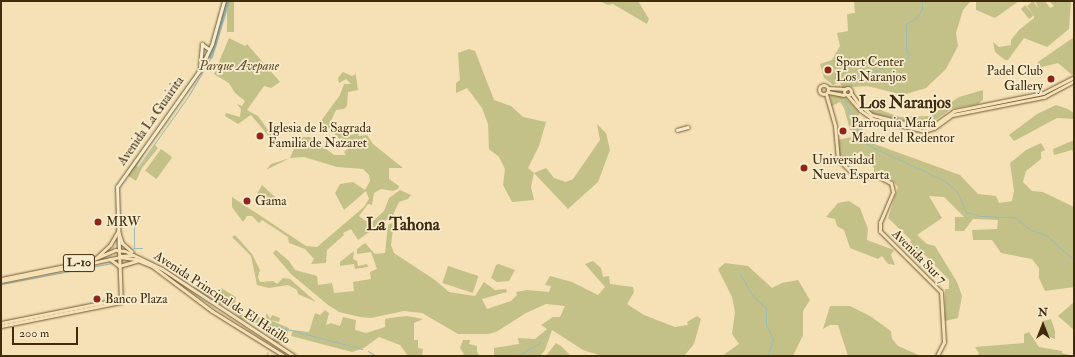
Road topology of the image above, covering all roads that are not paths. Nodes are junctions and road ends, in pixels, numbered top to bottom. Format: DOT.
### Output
graph roads {
  1 [pos="224,1"];
  2 [pos="209,50"];
  3 [pos="200,68"];
  4 [pos="1074,77"];
  5 [pos="1074,81"];
  6 [pos="828,88"];
  7 [pos="846,89"];
  8 [pos="827,93"];
  9 [pos="851,93"];
  10 [pos="846,96"];
  11 [pos="688,126"];
  12 [pos="677,130"];
  13 [pos="118,231"];
  14 [pos="119,250"];
  15 [pos="134,255"];
  16 [pos="119,257"];
  17 [pos="95,259"];
  18 [pos="109,259"];
  19 [pos="116,261"];
  20 [pos="138,261"];
  21 [pos="115,266"];
  22 [pos="120,266"];
  23 [pos="1,280"];
  24 [pos="1,324"];
  25 [pos="284,356"];
  26 [pos="294,356"];
  27 [pos="937,356"];
  1 -- 2 [label="street, Avenida La Guairita"];
  2 -- 3 [label="street, Avenida La Guairita"];
  2 -- 3 [label="street"];
  3 -- 13 [label="street, Avenida La Guairita"];
  4 -- 9 [label="main road"];
  5 -- 10 [label="main road"];
  6 -- 7 [label="main road"];
  6 -- 8 [label="main road"];
  6 -- 8 [label="main road"];
  7 -- 9 [label="main road"];
  7 -- 10 [label="main road"];
  8 -- 10 [label="main road"];
  8 -- 27 [label="main road, Avenida Sur 7"];
  9 -- 10 [label="main road"];
  11 -- 12 [label="street"];
  13 -- 14 [label="street, Avenida La Guairita"];
  13 -- 15 [label="main road"];
  13 -- 17 [label="main road, L-10"];
  14 -- 15 [label="main road, Avenida Principal de El Hatillo"];
  14 -- 16 [label="main road, Avenida La Guairita"];
  14 -- 17 [label="main road, Avenida Principal de El Hatillo / L-10"];
  15 -- 16 [label="main road"];
  15 -- 26 [label="main road, Avenida Principal de El Hatillo"];
  16 -- 18 [label="main road, Avenida Principal de El Hatillo / L-10"];
  16 -- 20 [label="main road, Avenida Principal de El Hatillo / L-10"];
  16 -- 22 [label="main road, Avenida La Guairita"];
  17 -- 23 [label="main road, Avenida Principal de El Hatillo / L-10"];
  18 -- 19 [label="main road"];
  18 -- 23 [label="main road, Avenida Principal de El Hatillo / L-10"];
  19 -- 21 [label="main road"];
  19 -- 22 [label="main road"];
  20 -- 22 [label="main road"];
  20 -- 25 [label="main road, Avenida Principal de El Hatillo / L-10"];
  22 -- 24 [label="main road, Avenida La Guairita"];
}
